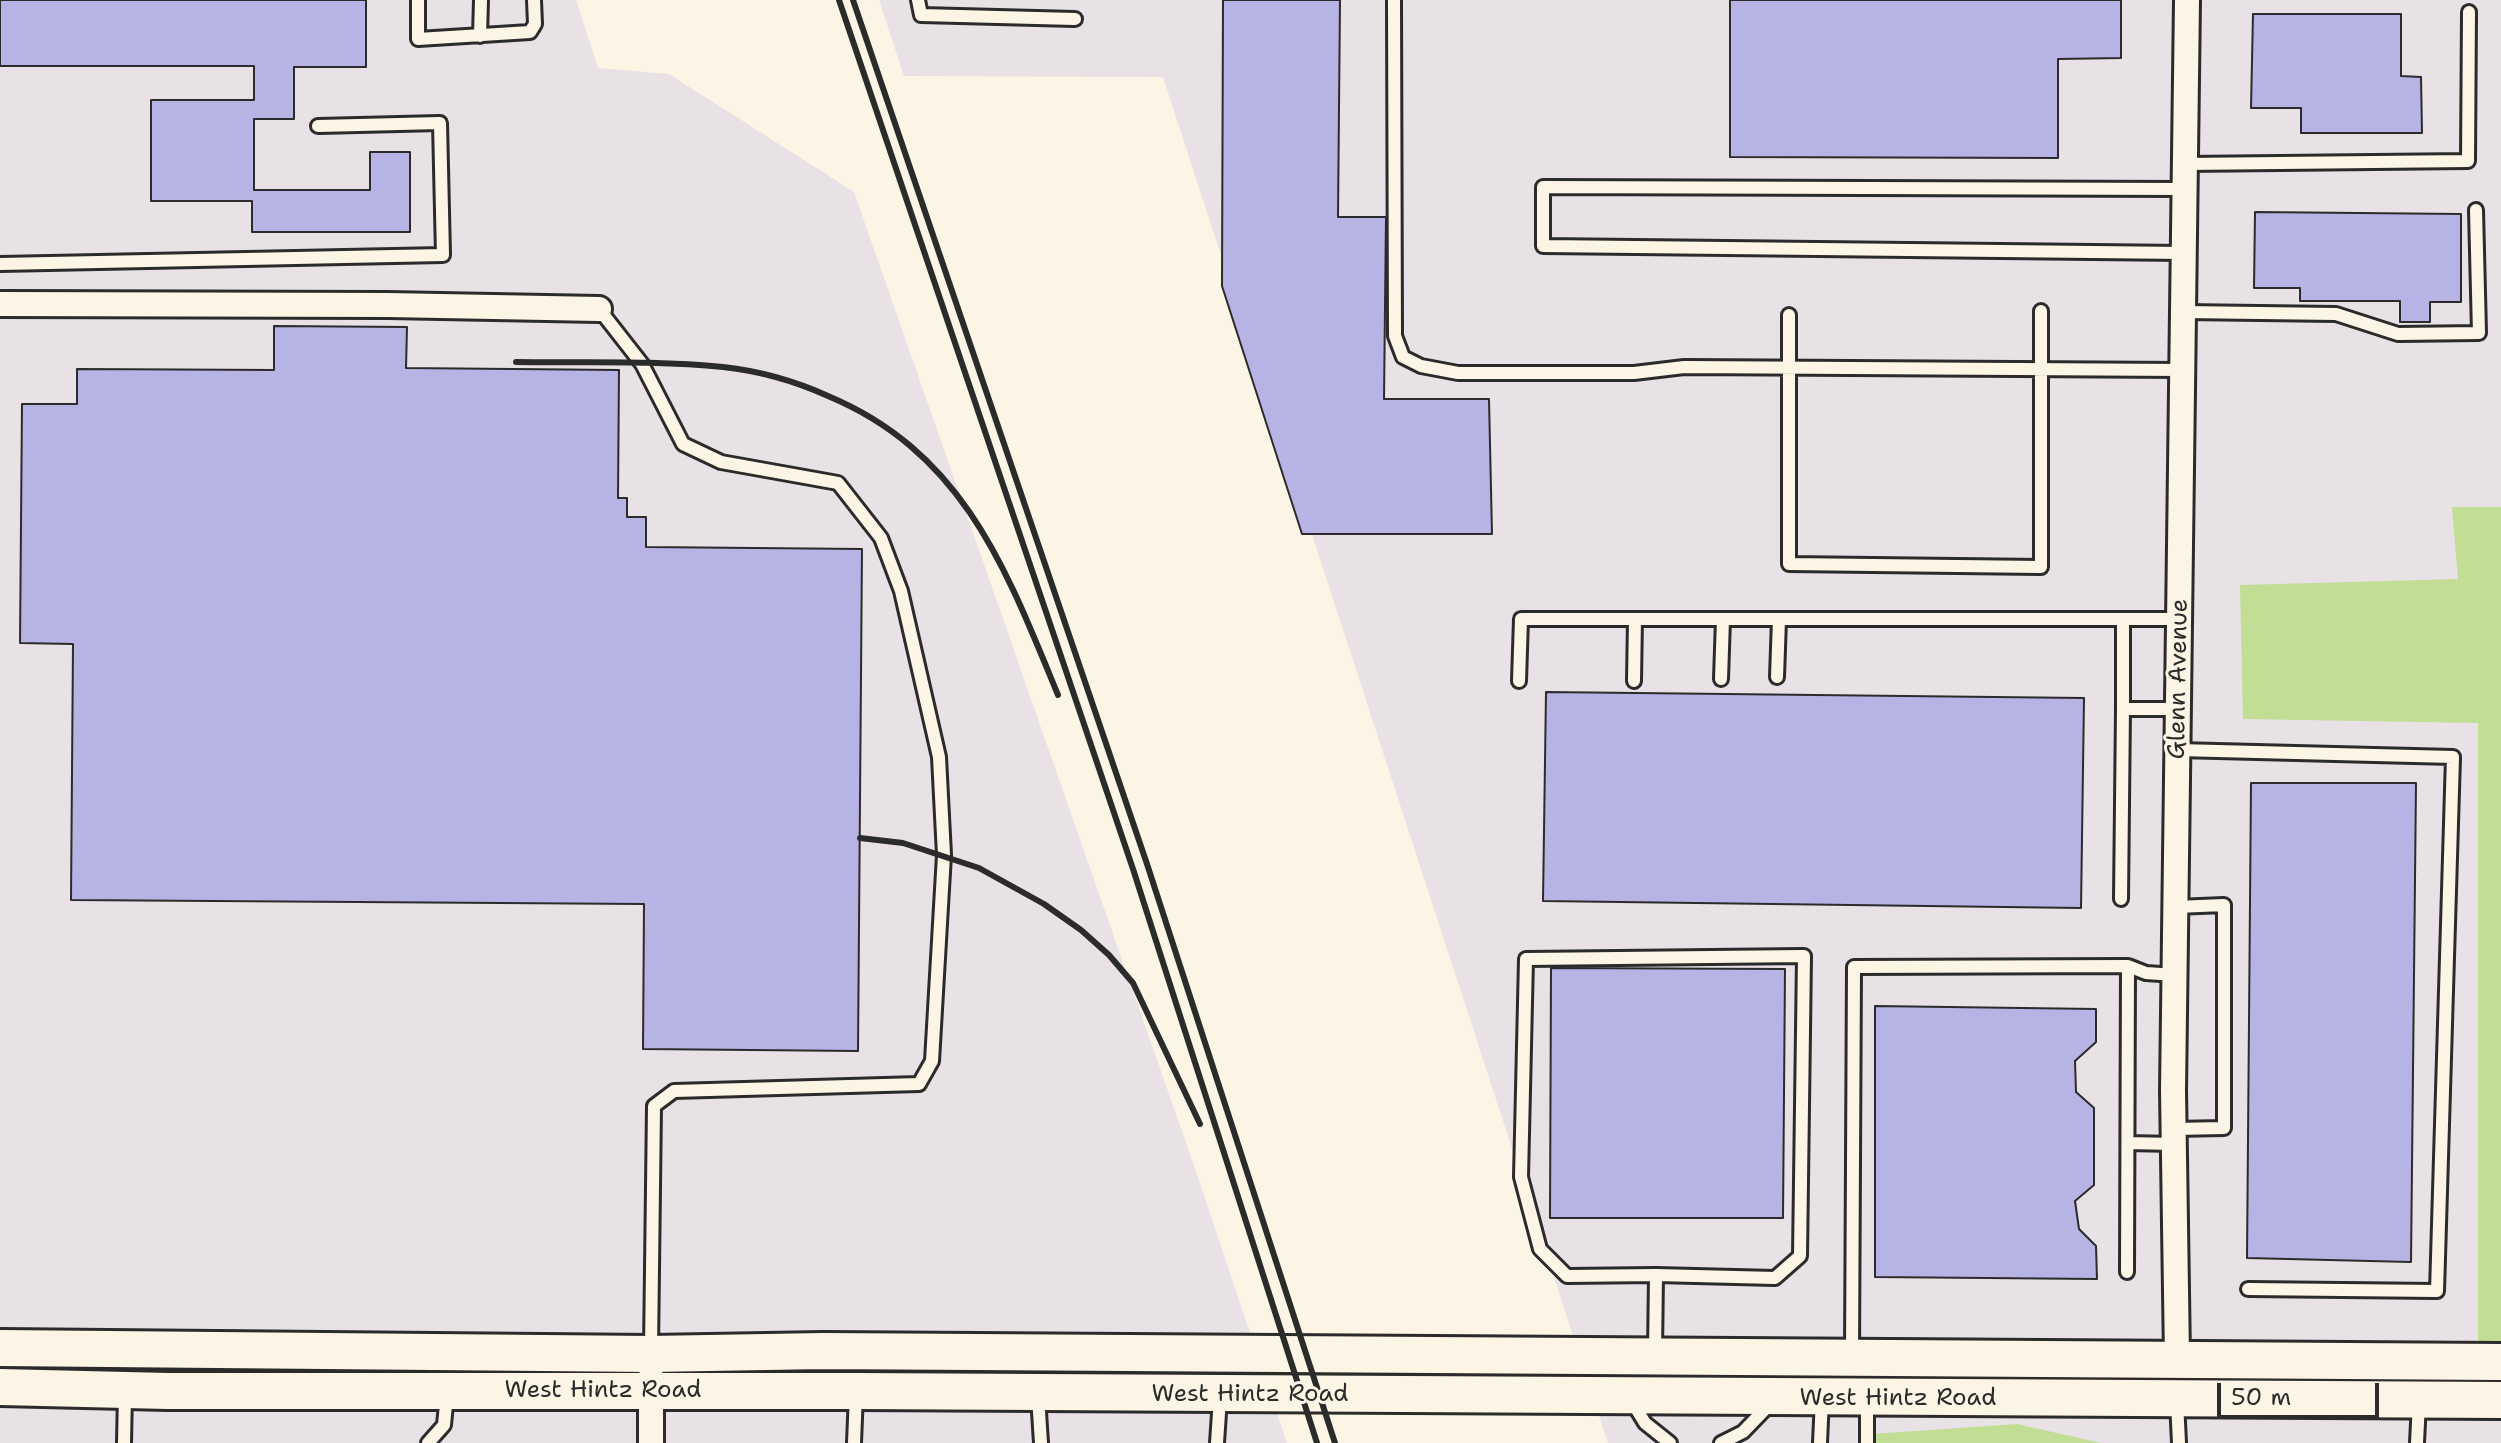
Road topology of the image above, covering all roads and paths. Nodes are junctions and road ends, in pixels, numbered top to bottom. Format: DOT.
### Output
graph roads {
  1 [pos="418,0"];
  2 [pos="481,0"];
  3 [pos="534,0"];
  4 [pos="918,0"];
  5 [pos="1394,0"];
  6 [pos="2187,0"];
  7 [pos="2469,12"];
  8 [pos="1075,19"];
  9 [pos="480,36"];
  10 [pos="318,126"];
  11 [pos="2185,177"];
  12 [pos="2476,210"];
  13 [pos="2184,253"];
  14 [pos="0,264"];
  15 [pos="0,304"];
  16 [pos="599,309"];
  17 [pos="2041,311"];
  18 [pos="2183,312"];
  19 [pos="1789,315"];
  20 [pos="1789,368"];
  21 [pos="2041,369"];
  22 [pos="2183,370"];
  23 [pos="1635,619"];
  24 [pos="1723,619"];
  25 [pos="1779,619"];
  26 [pos="2123,619"];
  27 [pos="2179,619"];
  28 [pos="1777,677"];
  29 [pos="1721,679"];
  30 [pos="1519,681"];
  31 [pos="1634,681"];
  32 [pos="2123,709"];
  33 [pos="2178,709"];
  34 [pos="2178,750"];
  35 [pos="2121,899"];
  36 [pos="2176,907"];
  37 [pos="2128,966"];
  38 [pos="2175,975"];
  39 [pos="2174,1137"];
  40 [pos="2128,1143"];
  41 [pos="2127,1272"];
  42 [pos="1656,1275"];
  43 [pos="2248,1289"];
  44 [pos="0,1348"];
  45 [pos="651,1354"];
  46 [pos="1655,1356"];
  47 [pos="1852,1357"];
  48 [pos="2501,1362"];
  49 [pos="2177,1379"];
  50 [pos="0,1387"];
  51 [pos="125,1390"];
  52 [pos="447,1391"];
  53 [pos="856,1391"];
  54 [pos="651,1392"];
  55 [pos="1038,1393"];
  56 [pos="1220,1394"];
  57 [pos="1629,1397"];
  58 [pos="1776,1398"];
  59 [pos="1822,1398"];
  60 [pos="1867,1399"];
  61 [pos="2420,1400"];
  62 [pos="2501,1400"];
  63 [pos="124,1443"];
  64 [pos="428,1443"];
  65 [pos="651,1443"];
  66 [pos="854,1443"];
  67 [pos="1041,1443"];
  68 [pos="1217,1443"];
  69 [pos="1670,1443"];
  70 [pos="1721,1443"];
  71 [pos="1820,1443"];
  72 [pos="1867,1443"];
  73 [pos="2179,1443"];
  74 [pos="2417,1443"];
  1 -- 9 [label="lane"];
  2 -- 9 [label="lane"];
  3 -- 9 [label="lane"];
  4 -- 8 [label="lane"];
  5 -- 20 [label="lane"];
  6 -- 11 [label="street, Glenn Avenue"];
  7 -- 11 [label="lane"];
  10 -- 14 [label="lane"];
  11 -- 13 [label="street, Glenn Avenue"];
  11 -- 13 [label="lane"];
  12 -- 18 [label="lane"];
  13 -- 18 [label="street, Glenn Avenue"];
  15 -- 16 [label="street"];
  16 -- 45 [label="lane"];
  17 -- 21 [label="lane"];
  18 -- 22 [label="street, Glenn Avenue"];
  19 -- 20 [label="lane"];
  20 -- 21 [label="lane"];
  20 -- 21 [label="lane"];
  21 -- 22 [label="lane"];
  22 -- 27 [label="street, Glenn Avenue"];
  23 -- 24 [label="lane"];
  23 -- 30 [label="lane"];
  23 -- 31 [label="lane"];
  24 -- 25 [label="lane"];
  24 -- 29 [label="lane"];
  25 -- 26 [label="lane"];
  25 -- 28 [label="lane"];
  26 -- 27 [label="lane"];
  26 -- 32 [label="lane"];
  27 -- 33 [label="street, Glenn Avenue"];
  32 -- 33 [label="lane"];
  32 -- 35 [label="lane"];
  33 -- 34 [label="street, Glenn Avenue"];
  34 -- 36 [label="street, Glenn Avenue"];
  34 -- 43 [label="lane"];
  36 -- 38 [label="street, Glenn Avenue"];
  36 -- 39 [label="lane"];
  37 -- 38 [label="lane"];
  37 -- 40 [label="lane"];
  37 -- 47 [label="lane"];
  38 -- 39 [label="street, Glenn Avenue"];
  39 -- 40 [label="lane"];
  39 -- 49 [label="street, Glenn Avenue"];
  40 -- 41 [label="lane"];
  42 -- 42 [label="lane"];
  42 -- 46 [label="lane"];
  44 -- 45 [label="main road, West Hintz Road"];
  45 -- 46 [label="main road, West Hintz Road"];
  45 -- 54 [label="street"];
  46 -- 47 [label="main road, West Hintz Road"];
  47 -- 49 [label="main road, West Hintz Road"];
  48 -- 49 [label="main road, West Hintz Road"];
  49 -- 60 [label="main road, West Hintz Road"];
  49 -- 61 [label="main road, West Hintz Road"];
  49 -- 73 [label="lane"];
  50 -- 51 [label="main road, West Hintz Road"];
  51 -- 52 [label="main road, West Hintz Road"];
  51 -- 63 [label="lane"];
  52 -- 54 [label="main road, West Hintz Road"];
  52 -- 64 [label="lane"];
  53 -- 54 [label="main road, West Hintz Road"];
  53 -- 55 [label="main road, West Hintz Road"];
  53 -- 66 [label="lane"];
  54 -- 65 [label="street"];
  55 -- 56 [label="main road, West Hintz Road"];
  55 -- 67 [label="lane"];
  56 -- 57 [label="main road, West Hintz Road"];
  56 -- 68 [label="lane"];
  57 -- 58 [label="main road, West Hintz Road"];
  57 -- 69 [label="lane"];
  58 -- 59 [label="main road, West Hintz Road"];
  58 -- 70 [label="lane"];
  59 -- 60 [label="main road, West Hintz Road"];
  59 -- 71 [label="lane"];
  60 -- 72 [label="lane"];
  61 -- 62 [label="main road, West Hintz Road"];
  61 -- 74 [label="lane"];
}
